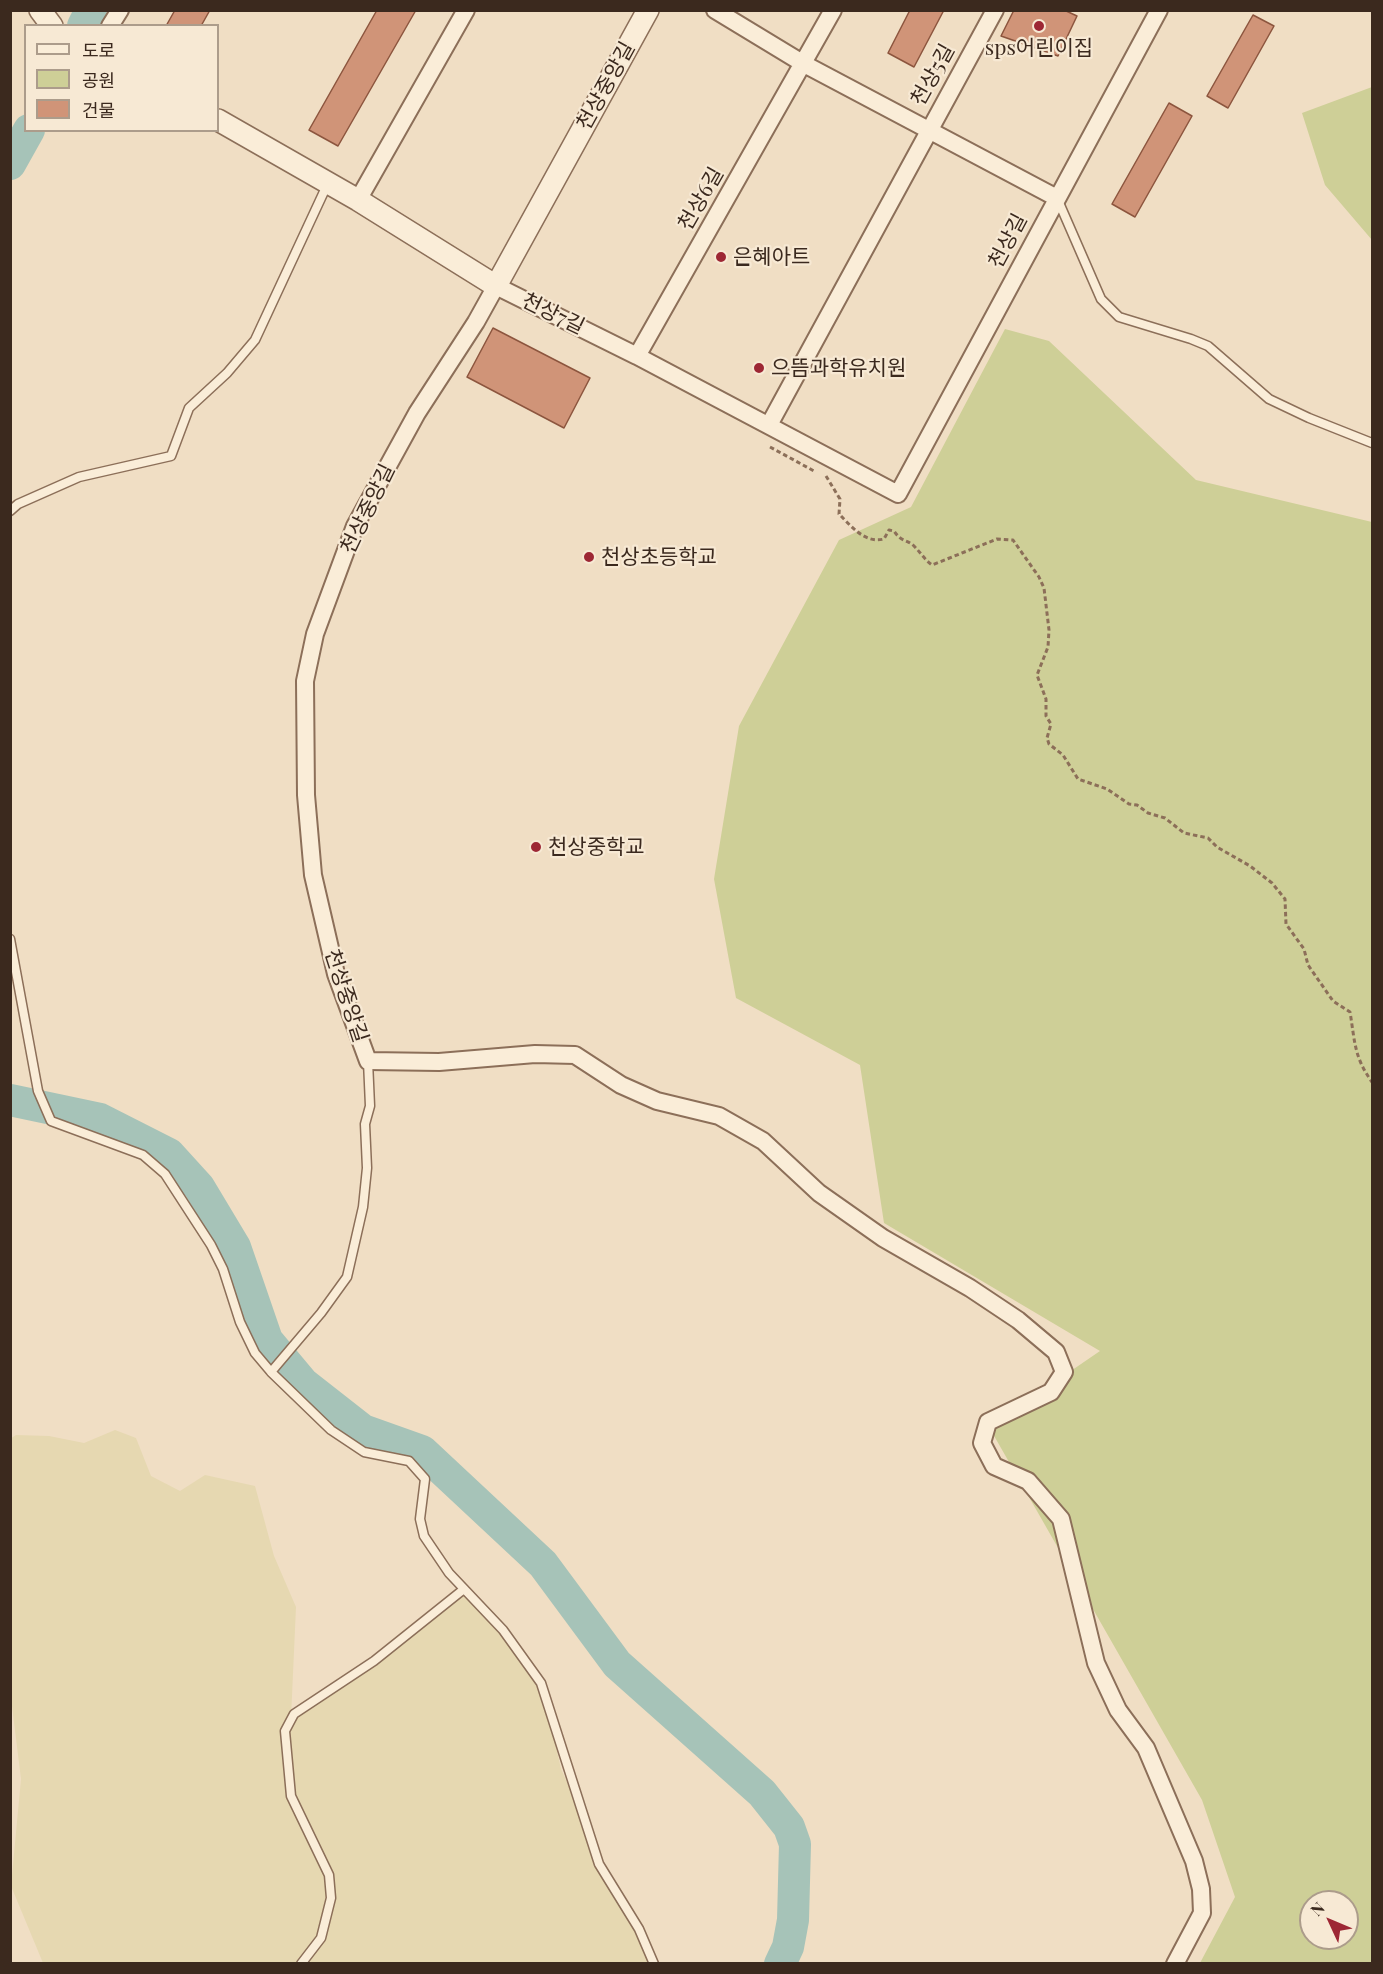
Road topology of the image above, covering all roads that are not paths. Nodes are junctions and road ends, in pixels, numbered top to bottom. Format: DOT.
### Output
graph roads {
  1 [pos="120,10"];
  2 [pos="466,10"];
  3 [pos="648,10"];
  4 [pos="716,10"];
  5 [pos="833,10"];
  6 [pos="995,10"];
  7 [pos="1159,10"];
  8 [pos="111,24"];
  9 [pos="804,64"];
  10 [pos="219,121"];
  11 [pos="927,130"];
  12 [pos="328,183"];
  13 [pos="1057,198"];
  14 [pos="357,200"];
  15 [pos="496,286"];
  16 [pos="637,356"];
  17 [pos="769,425"];
  18 [pos="1372,443"];
  19 [pos="898,494"];
  20 [pos="10,512"];
  21 [pos="10,939"];
  22 [pos="368,1061"];
  23 [pos="274,1369"];
  24 [pos="464,1589"];
  25 [pos="301,1964"];
  26 [pos="654,1964"];
  27 [pos="1174,1964"];
  1 -- 8 [label="street"];
  2 -- 14 [label="street"];
  3 -- 15 [label="street, 천상중앙길"];
  4 -- 9 [label="street"];
  5 -- 9 [label="street"];
  6 -- 11 [label="street, 천상5길"];
  7 -- 13 [label="street, 천상길"];
  9 -- 11 [label="street"];
  9 -- 16 [label="street, 천상6길"];
  10 -- 12 [label="street, 천상7길"];
  11 -- 13 [label="street"];
  11 -- 17 [label="street"];
  12 -- 14 [label="street, 천상7길"];
  12 -- 20 [label="lane"];
  13 -- 18 [label="lane"];
  13 -- 19 [label="street, 천상길"];
  14 -- 15 [label="street, 천상7길"];
  15 -- 16 [label="street, 천상7길"];
  15 -- 22 [label="street, 천상중앙길"];
  16 -- 17 [label="street, 천상7길"];
  17 -- 19 [label="street, 천상7길"];
  21 -- 23 [label="lane"];
  22 -- 23 [label="lane"];
  22 -- 27 [label="street"];
  23 -- 24 [label="lane"];
  24 -- 25 [label="lane"];
  24 -- 26 [label="lane"];
}
